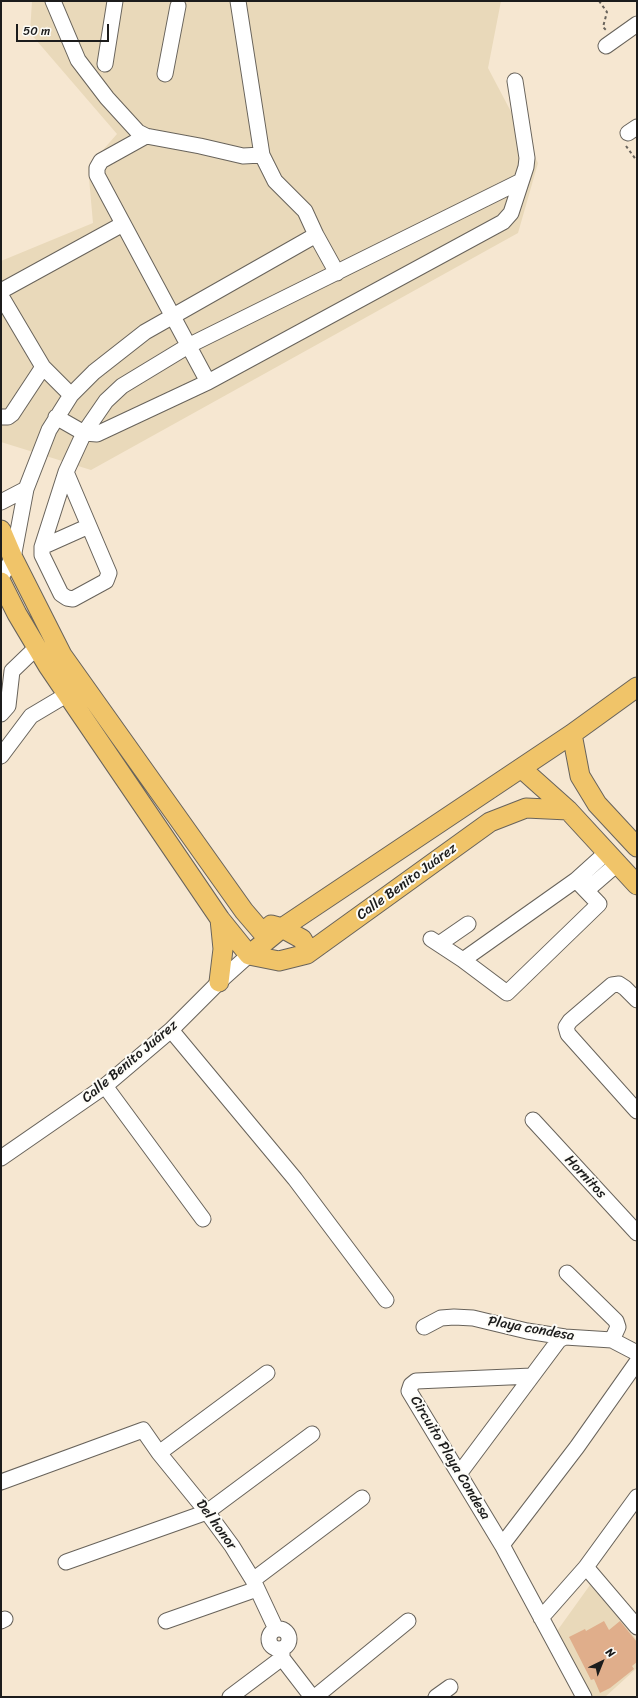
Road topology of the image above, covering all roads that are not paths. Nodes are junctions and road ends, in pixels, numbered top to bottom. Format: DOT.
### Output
graph roads {
  1 [pos="53,1"];
  2 [pos="115,1"];
  3 [pos="238,1"];
  4 [pos="178,6"];
  5 [pos="637,24"];
  6 [pos="611,43"];
  7 [pos="105,64"];
  8 [pos="165,74"];
  9 [pos="515,81"];
  10 [pos="146,136"];
  11 [pos="262,155"];
  12 [pos="521,181"];
  13 [pos="123,224"];
  14 [pos="316,235"];
  15 [pos="337,272"];
  16 [pos="1,291"];
  17 [pos="1,296"];
  18 [pos="173,316"];
  19 [pos="188,346"];
  20 [pos="43,367"];
  21 [pos="208,382"];
  22 [pos="72,395"];
  23 [pos="56,416"];
  24 [pos="1,417"];
  25 [pos="84,433"];
  26 [pos="66,472"];
  27 [pos="26,489"];
  28 [pos="1,502"];
  29 [pos="89,526"];
  30 [pos="1,530"];
  31 [pos="42,547"];
  32 [pos="13,558"];
  33 [pos="1,577"];
  34 [pos="1,582"];
  35 [pos="37,647"];
  36 [pos="55,660"];
  37 [pos="70,686"];
  38 [pos="637,687"];
  39 [pos="1,714"];
  40 [pos="109,720"];
  41 [pos="91,729"];
  42 [pos="572,734"];
  43 [pos="1,756"];
  44 [pos="521,768"];
  45 [pos="568,810"];
  46 [pos="637,847"];
  47 [pos="625,870"];
  48 [pos="576,880"];
  49 [pos="587,890"];
  50 [pos="220,919"];
  51 [pos="468,924"];
  52 [pos="275,934"];
  53 [pos="307,954"];
  54 [pos="250,955"];
  55 [pos="463,960"];
  56 [pos="219,982"];
  57 [pos="637,1000"];
  58 [pos="170,1030"];
  59 [pos="106,1086"];
  60 [pos="637,1111"];
  61 [pos="533,1120"];
  62 [pos="1,1158"];
  63 [pos="203,1219"];
  64 [pos="637,1233"];
  65 [pos="567,1273"];
  66 [pos="386,1300"];
  67 [pos="424,1327"];
  68 [pos="565,1337"];
  69 [pos="612,1340"];
  70 [pos="637,1353"];
  71 [pos="637,1362"];
  72 [pos="267,1373"];
  73 [pos="532,1376"];
  74 [pos="312,1434"];
  75 [pos="159,1453"];
  76 [pos="459,1474"];
  77 [pos="1,1482"];
  78 [pos="637,1497"];
  79 [pos="362,1498"];
  80 [pos="207,1512"];
  81 [pos="502,1545"];
  82 [pos="66,1562"];
  83 [pos="586,1567"];
  84 [pos="255,1585"];
  85 [pos="541,1618"];
  86 [pos="166,1621"];
  87 [pos="408,1621"];
  88 [pos="637,1627"];
  89 [pos="282,1654"];
  90 [pos="450,1687"];
  91 [pos="230,1697"];
  92 [pos="313,1697"];
  93 [pos="436,1697"];
  94 [pos="584,1697"];
  1 -- 10 [label="street"];
  2 -- 7 [label="street"];
  3 -- 11 [label="street"];
  4 -- 8 [label="street"];
  5 -- 6 [label="street"];
  9 -- 12 [label="street"];
  10 -- 11 [label="street"];
  10 -- 13 [label="street"];
  11 -- 14 [label="street"];
  12 -- 15 [label="street"];
  12 -- 21 [label="street"];
  13 -- 16 [label="street"];
  13 -- 18 [label="street"];
  14 -- 15 [label="street"];
  14 -- 18 [label="street"];
  15 -- 19 [label="street"];
  17 -- 20 [label="street"];
  18 -- 19 [label="street"];
  18 -- 22 [label="street"];
  19 -- 21 [label="street"];
  19 -- 25 [label="street"];
  20 -- 22 [label="street"];
  20 -- 24 [label="street"];
  21 -- 25 [label="street"];
  22 -- 23 [label="street"];
  23 -- 25 [label="street"];
  23 -- 27 [label="street"];
  25 -- 26 [label="street"];
  26 -- 29 [label="street"];
  26 -- 31 [label="street"];
  27 -- 28 [label="street"];
  27 -- 32 [label="street"];
  29 -- 31 [label="street"];
  29 -- 31 [label="street"];
  30 -- 32 [label="main road"];
  32 -- 33 [label="street"];
  32 -- 36 [label="main road"];
  34 -- 35 [label="main road"];
  35 -- 36 [label="main road"];
  35 -- 39 [label="street"];
  36 -- 37 [label="main road"];
  37 -- 40 [label="main road"];
  37 -- 41 [label="main road"];
  37 -- 43 [label="street"];
  38 -- 42 [label="main road, Calle Benito Juárez"];
  40 -- 41 [label="main road"];
  40 -- 52 [label="main road"];
  41 -- 50 [label="main road"];
  42 -- 44 [label="main road, Calle Benito Juárez"];
  42 -- 46 [label="main road"];
  44 -- 45 [label="main road"];
  44 -- 52 [label="main road, Calle Benito Juárez"];
  45 -- 47 [label="main road"];
  45 -- 53 [label="main road, Calle Benito Juárez"];
  47 -- 48 [label="street"];
  47 -- 49 [label="street"];
  48 -- 49 [label="street"];
  48 -- 55 [label="street"];
  49 -- 55 [label="street"];
  50 -- 54 [label="main road"];
  50 -- 56 [label="main road"];
  51 -- 55 [label="street"];
  52 -- 53 [label="main road"];
  52 -- 54 [label="main road, Calle Benito Juárez"];
  53 -- 54 [label="main road, Calle Benito Juárez"];
  54 -- 56 [label="street, Calle Benito Juárez"];
  56 -- 58 [label="street, Calle Benito Juárez"];
  57 -- 60 [label="street"];
  58 -- 59 [label="street, Calle Benito Juárez"];
  58 -- 66 [label="street"];
  59 -- 62 [label="street, Calle Benito Juárez"];
  59 -- 63 [label="street"];
  61 -- 64 [label="street, Hornitos"];
  65 -- 69 [label="street"];
  67 -- 68 [label="street, Playa condesa"];
  68 -- 69 [label="street, Playa condesa"];
  68 -- 73 [label="street"];
  69 -- 70 [label="street, Playa condesa"];
  71 -- 81 [label="street"];
  72 -- 75 [label="street"];
  73 -- 76 [label="street"];
  73 -- 76 [label="street, Circuito Playa Condesa"];
  74 -- 80 [label="street"];
  75 -- 77 [label="street, Del honor"];
  75 -- 80 [label="street, Del honor"];
  76 -- 81 [label="street, Circuito Playa Condesa"];
  78 -- 83 [label="street"];
  79 -- 84 [label="street"];
  80 -- 82 [label="street"];
  80 -- 84 [label="street, Del honor"];
  81 -- 85 [label="street, Circuito Playa Condesa"];
  83 -- 85 [label="street"];
  83 -- 88 [label="street"];
  84 -- 86 [label="street"];
  84 -- 89 [label="street, Del honor"];
  85 -- 94 [label="street, Circuito Playa Condesa"];
  87 -- 92 [label="street"];
  89 -- 91 [label="street"];
  89 -- 92 [label="street"];
  90 -- 93 [label="street"];
}
